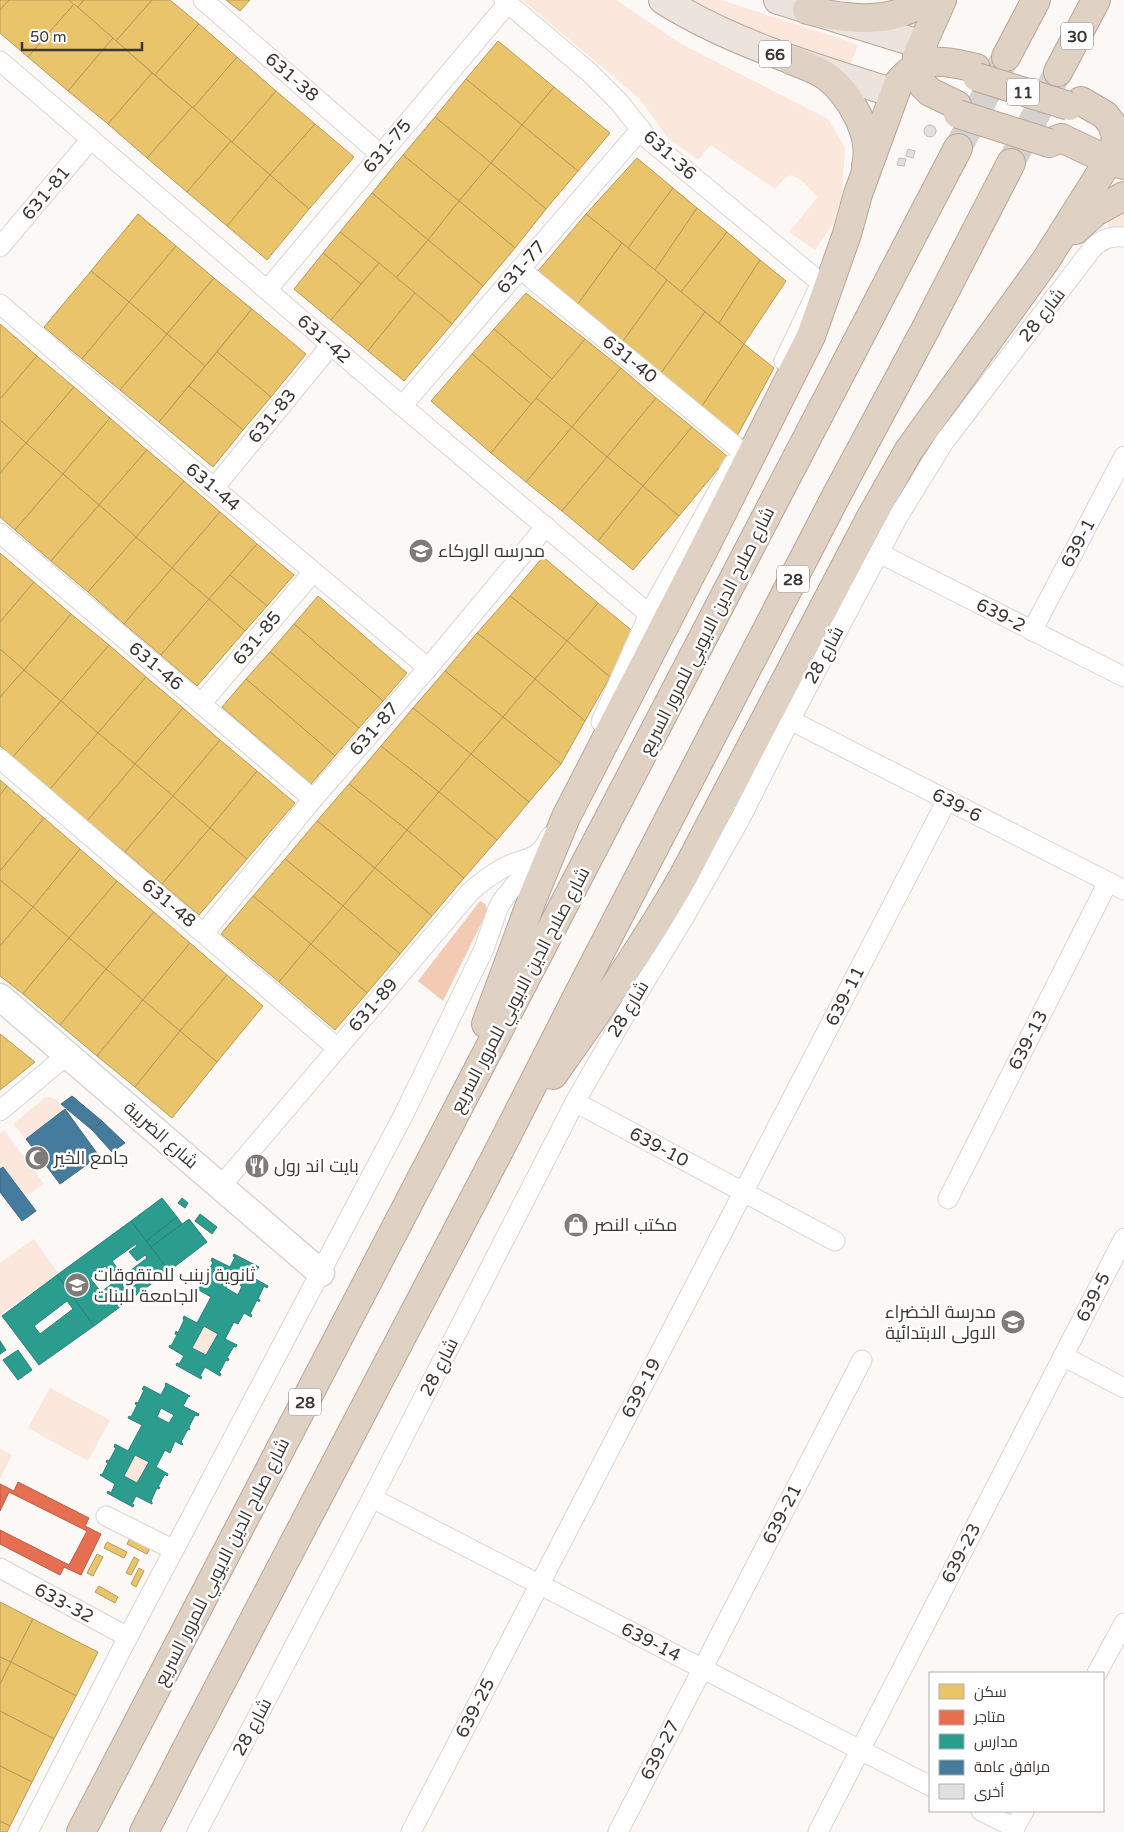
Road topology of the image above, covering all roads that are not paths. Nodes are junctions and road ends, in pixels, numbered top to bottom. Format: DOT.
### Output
graph roads {
  1 [pos="203,0"];
  2 [pos="663,0"];
  3 [pos="778,0"];
  4 [pos="924,0"];
  5 [pos="942,0"];
  6 [pos="1036,0"];
  7 [pos="1096,0"];
  8 [pos="506,1"];
  9 [pos="807,10"];
  10 [pos="1006,57"];
  11 [pos="791,60"];
  12 [pos="2,66"];
  13 [pos="910,68"];
  14 [pos="1058,72"];
  15 [pos="1075,104"];
  16 [pos="1124,110"];
  17 [pos="641,129"];
  18 [pos="91,139"];
  19 [pos="958,148"];
  20 [pos="1118,148"];
  21 [pos="380,154"];
  22 [pos="1010,163"];
  23 [pos="858,194"];
  24 [pos="1124,196"];
  25 [pos="1124,237"];
  26 [pos="0,247"];
  27 [pos="1046,260"];
  28 [pos="520,269"];
  29 [pos="267,290"];
  30 [pos="0,304"];
  31 [pos="331,345"];
  32 [pos="402,406"];
  33 [pos="740,450"];
  34 [pos="1124,456"];
  35 [pos="214,488"];
  36 [pos="546,526"];
  37 [pos="0,533"];
  38 [pos="879,553"];
  39 [pos="313,572"];
  40 [pos="649,614"];
  41 [pos="1032,631"];
  42 [pos="428,668"];
  43 [pos="1124,678"];
  44 [pos="201,704"];
  45 [pos="790,720"];
  46 [pos="0,759"];
  47 [pos="313,799"];
  48 [pos="946,800"];
  49 [pos="566,817"];
  50 [pos="545,848"];
  51 [pos="1116,886"];
  52 [pos="204,933"];
  53 [pos="0,997"];
  54 [pos="337,1048"];
  55 [pos="68,1054"];
  56 [pos="575,1102"];
  57 [pos="0,1111"];
  58 [pos="451,1120"];
  59 [pos="501,1148"];
  60 [pos="221,1186"];
  61 [pos="743,1192"];
  62 [pos="948,1199"];
  63 [pos="1124,1238"];
  64 [pos="835,1241"];
  65 [pos="321,1273"];
  66 [pos="1063,1356"];
  67 [pos="862,1360"];
  68 [pos="1124,1388"];
  69 [pos="372,1498"];
  70 [pos="106,1516"];
  71 [pos="174,1550"];
  72 [pos="0,1568"];
  73 [pos="539,1584"];
  74 [pos="1124,1623"];
  75 [pos="128,1637"];
  76 [pos="702,1669"];
  77 [pos="1098,1672"];
  78 [pos="860,1750"];
  79 [pos="929,1785"];
  80 [pos="983,1812"];
  81 [pos="1023,1812"];
  82 [pos="1014,1830"];
  83 [pos="28,1832"];
  84 [pos="81,1832"];
  85 [pos="144,1832"];
  86 [pos="197,1832"];
  87 [pos="411,1832"];
  88 [pos="618,1832"];
  89 [pos="818,1832"];
  1 -- 21 [label="street, 631-38"];
  2 -- 11 [label="main road, 66"];
  3 -- 9 [label="main road"];
  4 -- 9 [label="highway"];
  5 -- 13 [label="highway"];
  6 -- 10 [label="highway"];
  7 -- 14 [label="highway, 30"];
  8 -- 17 [label="street, 631-36"];
  8 -- 21 [label="street, 631-75"];
  9 -- 13 [label="main road"];
  11 -- 13 [label="main road, 66"];
  11 -- 23 [label="highway"];
  12 -- 18 [label="street, 631-42"];
  13 -- 15 [label="highway, 11, bridge"];
  13 -- 20 [label="highway, 11, bridge"];
  13 -- 23 [label="highway"];
  15 -- 16 [label="highway, 11"];
  15 -- 20 [label="highway"];
  17 -- 28 [label="street, 631-77"];
  17 -- 33 [label="street, 631-36"];
  18 -- 26 [label="street, 631-81"];
  18 -- 29 [label="street, 631-42"];
  19 -- 58 [label="highway, شارع صلاح الدين الايوبي للمرور السريع / 28"];
  20 -- 27 [label="highway"];
  21 -- 29 [label="street, 631-75"];
  22 -- 59 [label="highway, 28"];
  23 -- 49 [label="highway"];
  24 -- 27 [label="highway"];
  25 -- 38 [label="street, شارع 28"];
  27 -- 59 [label="highway"];
  28 -- 32 [label="street, 631-77"];
  28 -- 33 [label="street, 631-40"];
  29 -- 31 [label="street, 631-42"];
  30 -- 35 [label="street, 631-44"];
  31 -- 32 [label="street, 631-42"];
  31 -- 35 [label="street, 631-83"];
  32 -- 36 [label="street, 631-42"];
  33 -- 40 [label="street"];
  34 -- 41 [label="street, 639-1"];
  35 -- 39 [label="street, 631-44"];
  36 -- 40 [label="street, 631-42"];
  36 -- 42 [label="street, 631-87"];
  37 -- 44 [label="street, 631-46"];
  38 -- 41 [label="street, 639-2"];
  38 -- 45 [label="street, شارع 28"];
  39 -- 42 [label="street, 631-44"];
  39 -- 44 [label="street, 631-85"];
  40 -- 50 [label="street"];
  41 -- 43 [label="street, 639-2"];
  42 -- 47 [label="street, 631-87"];
  44 -- 47 [label="street, 631-46"];
  45 -- 48 [label="street, 639-6"];
  45 -- 56 [label="street, شارع 28"];
  46 -- 52 [label="street, 631-48"];
  47 -- 52 [label="street, 631-87"];
  48 -- 51 [label="street, 639-6"];
  48 -- 61 [label="street, 639-11"];
  49 -- 50 [label="street"];
  49 -- 58 [label="highway"];
  50 -- 54 [label="street, 631-89"];
  50 -- 65 [label="street"];
  51 -- 62 [label="street, 639-13"];
  52 -- 54 [label="street, 631-48"];
  53 -- 55 [label="street, شارع الضريبة"];
  54 -- 60 [label="street, 631-89"];
  55 -- 57 [label="street"];
  55 -- 60 [label="street, شارع الضريبة"];
  56 -- 61 [label="street, 639-10"];
  56 -- 69 [label="street, شارع 28"];
  58 -- 84 [label="highway, شارع صلاح الدين الايوبي للمرور السريع / 28"];
  59 -- 85 [label="highway, 28"];
  60 -- 65 [label="street, شارع الضريبة"];
  61 -- 64 [label="street, 639-10"];
  61 -- 73 [label="street, 639-19"];
  63 -- 66 [label="street, 639-5"];
  65 -- 71 [label="street"];
  66 -- 68 [label="street"];
  66 -- 78 [label="street, 639-23"];
  67 -- 76 [label="street, 639-21"];
  69 -- 73 [label="street, 639-14"];
  69 -- 86 [label="street, شارع 28"];
  70 -- 71 [label="street"];
  71 -- 75 [label="street"];
  72 -- 75 [label="street, 633-32"];
  73 -- 76 [label="street, 639-14"];
  73 -- 87 [label="street, 639-25"];
  74 -- 77 [label="street"];
  75 -- 83 [label="street"];
  76 -- 78 [label="street, 639-14"];
  76 -- 88 [label="street, 639-27"];
  78 -- 79 [label="street, 639-14"];
  78 -- 89 [label="street, 639-23"];
  80 -- 82 [label="street"];
  81 -- 82 [label="street"];
}
